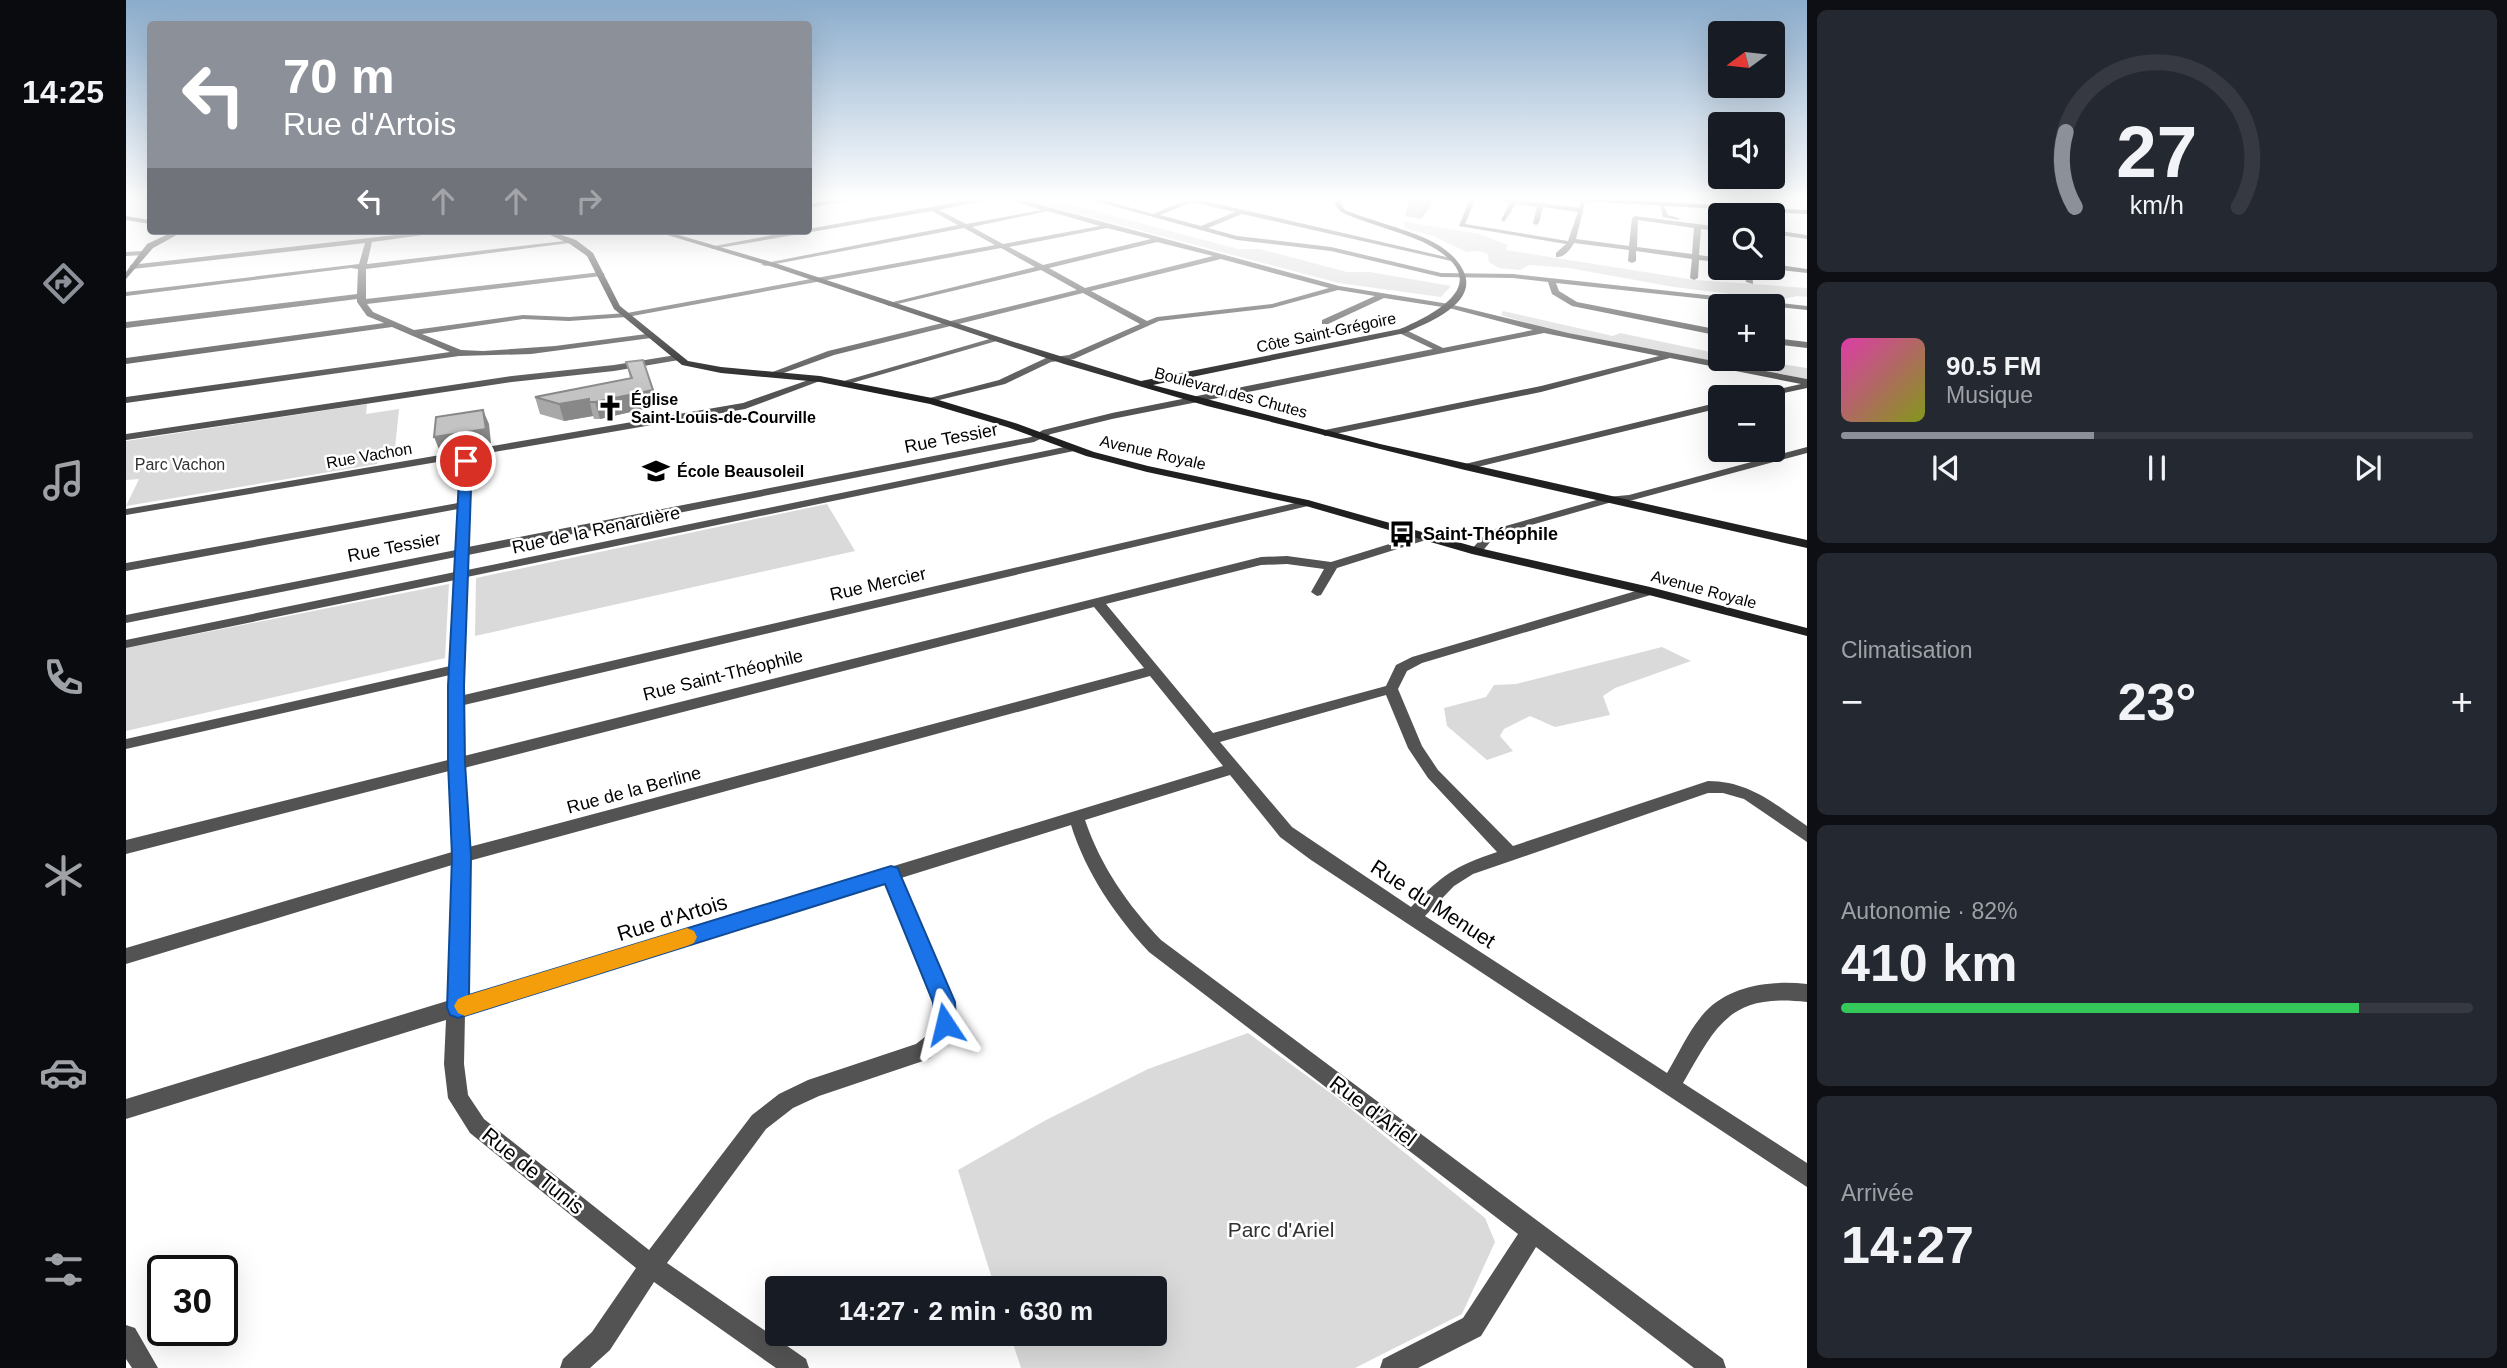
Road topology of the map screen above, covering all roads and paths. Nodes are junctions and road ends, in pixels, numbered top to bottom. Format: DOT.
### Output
graph roads {
  1 [pos="136,262"];
  2 [pos="178,262"];
  3 [pos="364,262"];
  4 [pos="406,262"];
  5 [pos="594,262"];
  6 [pos="758,262"];
  7 [pos="776,262"];
  8 [pos="917,262"];
  9 [pos="1033,262"];
  10 [pos="1070,262"];
  11 [pos="1197,262"];
  12 [pos="1242,262"];
  13 [pos="1383,262"];
  14 [pos="1453,262"];
  15 [pos="1695,262"];
  16 [pos="765,264"];
  17 [pos="133,267"];
  18 [pos="363,267"];
  19 [pos="1045,268"];
  20 [pos="1785,268"];
  21 [pos="1807,271"];
  22 [pos="601,276"];
  23 [pos="1463,276"];
  24 [pos="126,277"];
  25 [pos="1694,278"];
  26 [pos="815,281"];
  27 [pos="1552,281"];
  28 [pos="1338,288"];
  29 [pos="506,289"];
  30 [pos="1085,291"];
  31 [pos="126,294"];
  32 [pos="1384,296"];
  33 [pos="361,299"];
  34 [pos="889,304"];
  35 [pos="1449,306"];
  36 [pos="1807,308"];
  37 [pos="627,315"];
  38 [pos="1325,322"];
  39 [pos="1145,323"];
  40 [pos="394,324"];
  41 [pos="948,324"];
  42 [pos="126,325"];
  43 [pos="1544,330"];
  44 [pos="1402,331"];
  45 [pos="1708,331"];
  46 [pos="415,332"];
  47 [pos="651,335"];
  48 [pos="996,340"];
  49 [pos="1785,342"];
  50 [pos="1807,345"];
  51 [pos="1441,350"];
  52 [pos="459,353"];
  53 [pos="1671,356"];
  54 [pos="676,358"];
  55 [pos="1057,359"];
  56 [pos="126,360"];
  57 [pos="775,373"];
  58 [pos="820,379"];
  59 [pos="842,383"];
  60 [pos="1141,384"];
  61 [pos="1807,384"];
  62 [pos="1785,390"];
  63 [pos="1195,399"];
  64 [pos="126,400"];
  65 [pos="927,400"];
  66 [pos="1708,408"];
  67 [pos="1325,433"];
  68 [pos="1040,436"];
  69 [pos="126,438"];
  70 [pos="1074,448"];
  71 [pos="1807,450"];
  72 [pos="466,455"];
  73 [pos="1469,466"];
  74 [pos="1611,499"];
  75 [pos="1308,503"];
  76 [pos="464,505"];
  77 [pos="126,512"];
  78 [pos="1425,537"];
  79 [pos="1807,544"];
  80 [pos="462,551"];
  81 [pos="1476,551"];
  82 [pos="126,566"];
  83 [pos="1332,566"];
  84 [pos="460,576"];
  85 [pos="1650,591"];
  86 [pos="1317,592"];
  87 [pos="1096,601"];
  88 [pos="126,619"];
  89 [pos="1807,632"];
  90 [pos="126,645"];
  91 [pos="457,669"];
  92 [pos="1154,670"];
  93 [pos="1391,689"];
  94 [pos="456,702"];
  95 [pos="1210,739"];
  96 [pos="126,744"];
  97 [pos="456,763"];
  98 [pos="1232,769"];
  99 [pos="1076,816"];
  100 [pos="1807,835"];
  101 [pos="126,847"];
  102 [pos="1510,854"];
  103 [pos="461,856"];
  104 [pos="891,874"];
  105 [pos="1413,917"];
  106 [pos="126,956"];
  107 [pos="1807,993"];
  108 [pos="458,1008"];
  109 [pos="1670,1086"];
  110 [pos="126,1110"];
  111 [pos="1807,1176"];
  112 [pos="1532,1232"];
  113 [pos="651,1266"];
  114 [pos="126,1337"];
  115 [pos="146,1368"];
  116 [pos="572,1368"];
  117 [pos="797,1368"];
  118 [pos="1392,1368"];
  119 [pos="1714,1368"];
  1 -- 17 [label="street"];
  2 -- 17 [label="street"];
  3 -- 18 [label="street"];
  4 -- 18 [label="street"];
  5 -- 22 [label="street, Avenue Royale"];
  6 -- 16 [label="street, Boulevard des Chutes"];
  7 -- 16 [label="street"];
  8 -- 26 [label="street"];
  9 -- 19 [label="street"];
  10 -- 19 [label="street"];
  11 -- 30 [label="street"];
  12 -- 28 [label="street"];
  13 -- 23 [label="street"];
  14 -- 23 [label="street"];
  15 -- 25 [label="street"];
  16 -- 26 [label="street, Boulevard des Chutes"];
  17 -- 24 [label="street"];
  18 -- 31 [label="street"];
  18 -- 33 [label="street"];
  19 -- 30 [label="street"];
  19 -- 34 [label="street"];
  20 -- 21 [label="street"];
  22 -- 29 [label="street"];
  22 -- 33 [label="street"];
  22 -- 37 [label="street, Avenue Royale"];
  23 -- 27 [label="street"];
  23 -- 35 [label="street"];
  26 -- 34 [label="street, Boulevard des Chutes"];
  26 -- 37 [label="street"];
  27 -- 36 [label="street"];
  27 -- 45 [label="street"];
  28 -- 32 [label="street"];
  28 -- 39 [label="street"];
  30 -- 39 [label="street"];
  30 -- 41 [label="street"];
  32 -- 35 [label="street"];
  32 -- 38 [label="street"];
  33 -- 40 [label="street"];
  33 -- 42 [label="street"];
  34 -- 41 [label="street, Boulevard des Chutes"];
  35 -- 43 [label="street"];
  35 -- 44 [label="street, Côte Saint-Grégoire"];
  37 -- 46 [label="street"];
  37 -- 47 [label="street, Avenue Royale"];
  39 -- 55 [label="street"];
  40 -- 46 [label="street"];
  40 -- 56 [label="street"];
  41 -- 48 [label="street, Boulevard des Chutes"];
  41 -- 57 [label="street"];
  43 -- 51 [label="street, Rue Tessier"];
  43 -- 53 [label="street"];
  44 -- 51 [label="street"];
  44 -- 60 [label="street, Côte Saint-Grégoire"];
  46 -- 52 [label="street"];
  47 -- 52 [label="street"];
  47 -- 54 [label="street, Avenue Royale"];
  48 -- 55 [label="street, Boulevard des Chutes"];
  48 -- 59 [label="street"];
  49 -- 50 [label="street"];
  51 -- 63 [label="street, Rue Tessier"];
  52 -- 64 [label="street"];
  53 -- 61 [label="street"];
  53 -- 67 [label="street"];
  54 -- 57 [label="street, Avenue Royale"];
  54 -- 69 [label="street"];
  55 -- 60 [label="street, Boulevard des Chutes"];
  55 -- 65 [label="street"];
  57 -- 58 [label="street, Avenue Royale"];
  58 -- 59 [label="street, Avenue Royale"];
  58 -- 72 [label="street, Rue Vachon"];
  59 -- 65 [label="street, Avenue Royale"];
  60 -- 63 [label="street, Boulevard des Chutes"];
  61 -- 62 [label="street"];
  63 -- 67 [label="street, Boulevard des Chutes"];
  63 -- 68 [label="street, Rue Tessier"];
  65 -- 68 [label="street, Avenue Royale"];
  66 -- 73 [label="street"];
  67 -- 73 [label="street, Boulevard des Chutes"];
  68 -- 70 [label="street, Avenue Royale"];
  68 -- 80 [label="street, Rue Tessier"];
  70 -- 75 [label="street, Avenue Royale"];
  70 -- 84 [label="street, Rue de la Renardière"];
  71 -- 74 [label="street"];
  72 -- 76 [label="street, Rue de Tunis"];
  72 -- 77 [label="street, Rue Vachon"];
  73 -- 74 [label="street, Boulevard des Chutes"];
  74 -- 79 [label="street, Boulevard des Chutes"];
  74 -- 81 [label="street"];
  75 -- 78 [label="street, Avenue Royale"];
  75 -- 94 [label="street, Rue Mercier"];
  76 -- 80 [label="street, Rue de Tunis"];
  76 -- 82 [label="street"];
  78 -- 81 [label="street, Avenue Royale"];
  78 -- 83 [label="street, Rue Saint-Théophile"];
  80 -- 84 [label="street, Rue de Tunis"];
  80 -- 88 [label="street, Rue Tessier"];
  81 -- 85 [label="street, Avenue Royale"];
  83 -- 86 [label="street"];
  83 -- 87 [label="street, Rue Saint-Théophile"];
  84 -- 90 [label="street, Rue de la Renardière"];
  84 -- 91 [label="street, Rue de Tunis"];
  85 -- 89 [label="street, Avenue Royale"];
  85 -- 93 [label="street"];
  87 -- 92 [label="street, Rue du Menuet"];
  87 -- 97 [label="street, Rue Saint-Théophile"];
  91 -- 94 [label="street, Rue de Tunis"];
  91 -- 96 [label="street"];
  92 -- 95 [label="street, Rue du Menuet"];
  92 -- 103 [label="street, Rue de la Berline"];
  93 -- 95 [label="street"];
  93 -- 102 [label="street"];
  94 -- 97 [label="street, Rue de Tunis"];
  95 -- 98 [label="street, Rue du Menuet"];
  97 -- 101 [label="street, Rue Saint-Théophile"];
  97 -- 103 [label="street, Rue de Tunis"];
  98 -- 99 [label="street, Rue d'Artois"];
  98 -- 105 [label="street, Rue du Menuet"];
  99 -- 104 [label="street, Rue d'Artois"];
  99 -- 112 [label="street, Rue d'Ariel"];
  100 -- 102 [label="street"];
  102 -- 105 [label="street"];
  103 -- 106 [label="street, Rue de la Berline"];
  103 -- 108 [label="street, Rue de Tunis"];
  104 -- 108 [label="street, Rue d'Artois"];
  104 -- 113 [label="street"];
  105 -- 109 [label="street, Rue du Menuet"];
  107 -- 109 [label="street"];
  108 -- 110 [label="street, Rue d'Artois"];
  108 -- 113 [label="street, Rue de Tunis"];
  109 -- 111 [label="street, Rue du Menuet"];
  112 -- 118 [label="street"];
  112 -- 119 [label="street, Rue d'Ariel"];
  113 -- 116 [label="street"];
  113 -- 117 [label="street, Rue de Tunis"];
  114 -- 115 [label="street"];
}
